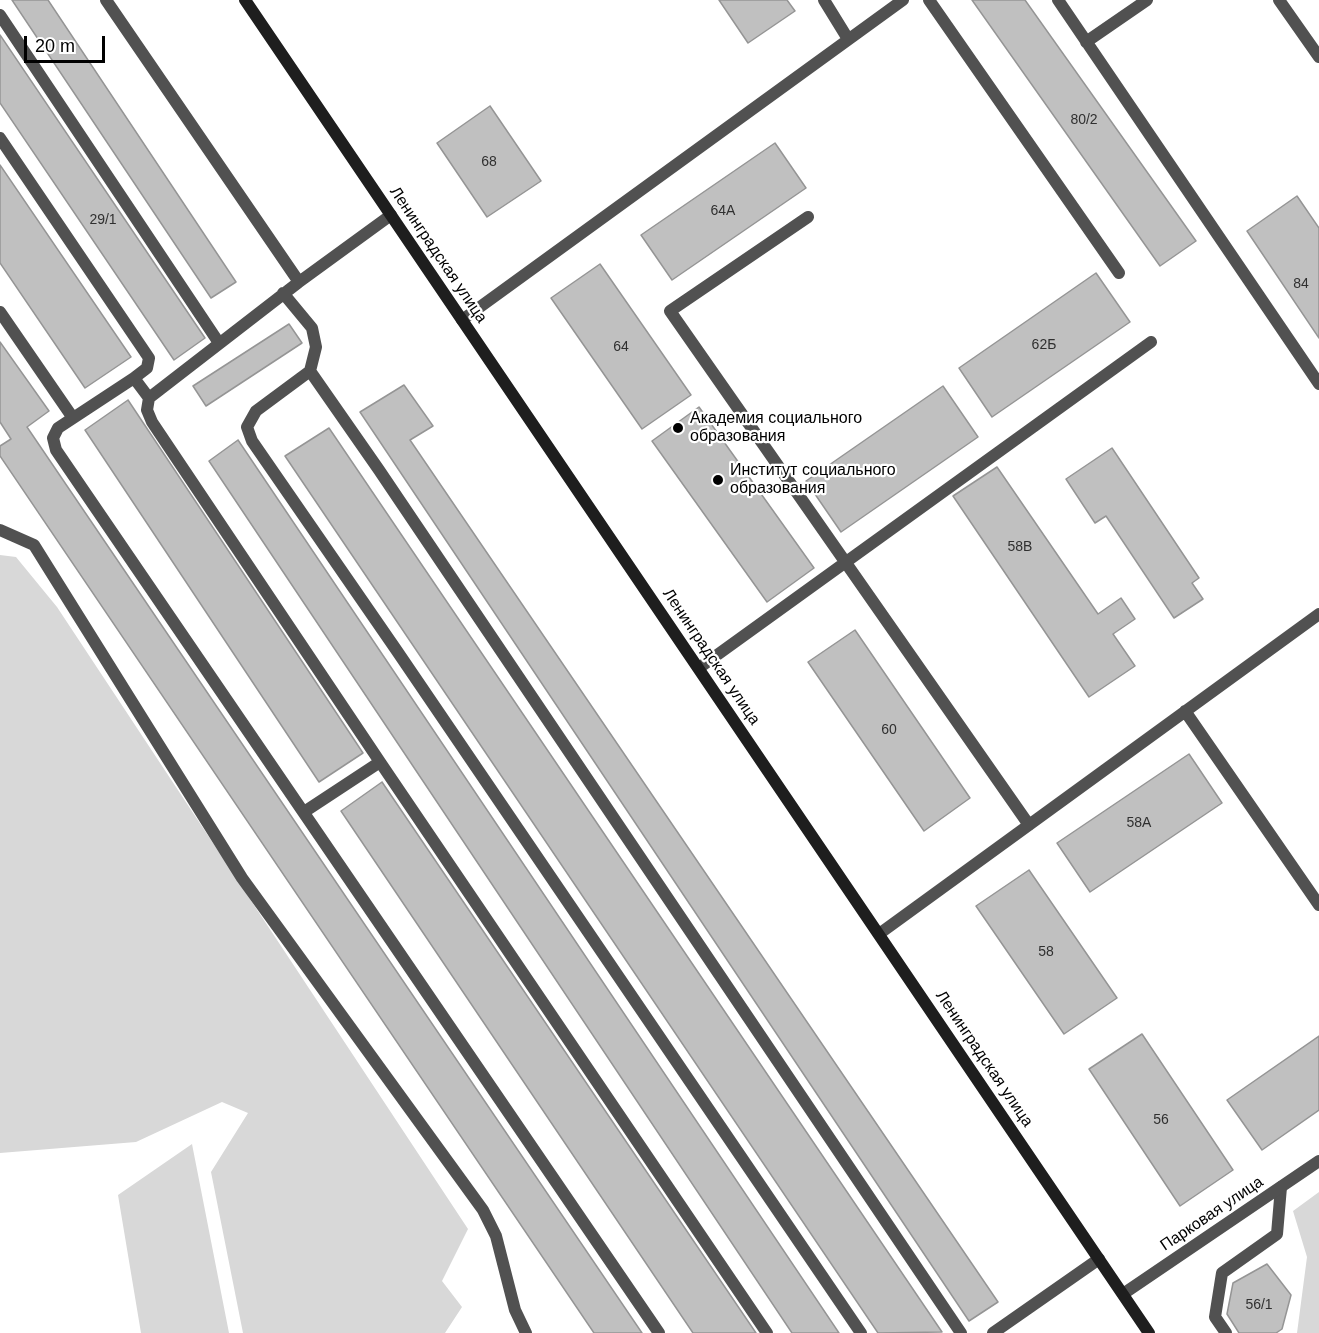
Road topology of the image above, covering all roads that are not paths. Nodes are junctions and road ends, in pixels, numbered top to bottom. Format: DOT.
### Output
graph roads {
  1 [pos="106,0"];
  2 [pos="245,0"];
  3 [pos="824,0"];
  4 [pos="903,0"];
  5 [pos="929,0"];
  6 [pos="1058,0"];
  7 [pos="1147,0"];
  8 [pos="1279,0"];
  9 [pos="0,15"];
  10 [pos="848,39"];
  11 [pos="1086,42"];
  12 [pos="1319,57"];
  13 [pos="0,138"];
  14 [pos="391,215"];
  15 [pos="808,217"];
  16 [pos="1119,273"];
  17 [pos="298,282"];
  18 [pos="283,293"];
  19 [pos="0,312"];
  20 [pos="462,320"];
  21 [pos="1151,342"];
  22 [pos="219,343"];
  23 [pos="310,371"];
  24 [pos="134,378"];
  25 [pos="1319,384"];
  26 [pos="149,398"];
  27 [pos="73,418"];
  28 [pos="0,530"];
  29 [pos="846,563"];
  30 [pos="1319,614"];
  31 [pos="699,669"];
  32 [pos="1185,711"];
  33 [pos="380,762"];
  34 [pos="304,812"];
  35 [pos="1029,825"];
  36 [pos="1319,905"];
  37 [pos="879,934"];
  38 [pos="1319,1161"];
  39 [pos="1281,1187"];
  40 [pos="1099,1259"];
  41 [pos="1123,1294"];
  42 [pos="526,1333"];
  43 [pos="659,1333"];
  44 [pos="767,1333"];
  45 [pos="861,1333"];
  46 [pos="961,1333"];
  47 [pos="993,1333"];
  48 [pos="1149,1333"];
  49 [pos="1226,1333"];
  1 -- 17 [label="street"];
  2 -- 14 [label="main road, Ленинградская улица"];
  3 -- 10 [label="street"];
  4 -- 10 [label="street"];
  5 -- 16 [label="street"];
  6 -- 11 [label="street"];
  7 -- 11 [label="street"];
  8 -- 12 [label="street"];
  9 -- 22 [label="street"];
  10 -- 20 [label="street"];
  11 -- 25 [label="street"];
  13 -- 24 [label="street"];
  14 -- 17 [label="street"];
  14 -- 20 [label="main road, Ленинградская улица"];
  15 -- 29 [label="street"];
  17 -- 18 [label="street"];
  18 -- 22 [label="street"];
  18 -- 23 [label="street"];
  19 -- 27 [label="street"];
  20 -- 31 [label="main road, Ленинградская улица"];
  21 -- 29 [label="street"];
  22 -- 26 [label="street"];
  23 -- 45 [label="street"];
  23 -- 46 [label="street"];
  24 -- 26 [label="street"];
  24 -- 27 [label="street"];
  26 -- 33 [label="street"];
  27 -- 34 [label="street"];
  28 -- 42 [label="street"];
  29 -- 31 [label="street"];
  29 -- 35 [label="street"];
  30 -- 32 [label="street"];
  31 -- 37 [label="main road, Ленинградская улица"];
  32 -- 35 [label="street"];
  32 -- 36 [label="street"];
  33 -- 34 [label="street"];
  33 -- 44 [label="street"];
  34 -- 43 [label="street"];
  35 -- 37 [label="street"];
  37 -- 40 [label="main road, Ленинградская улица"];
  38 -- 39 [label="street, Парковая улица"];
  39 -- 41 [label="street, Парковая улица"];
  39 -- 49 [label="street"];
  40 -- 41 [label="main road, Ленинградская улица"];
  40 -- 47 [label="street"];
  41 -- 48 [label="main road, Ленинградская улица"];
}
